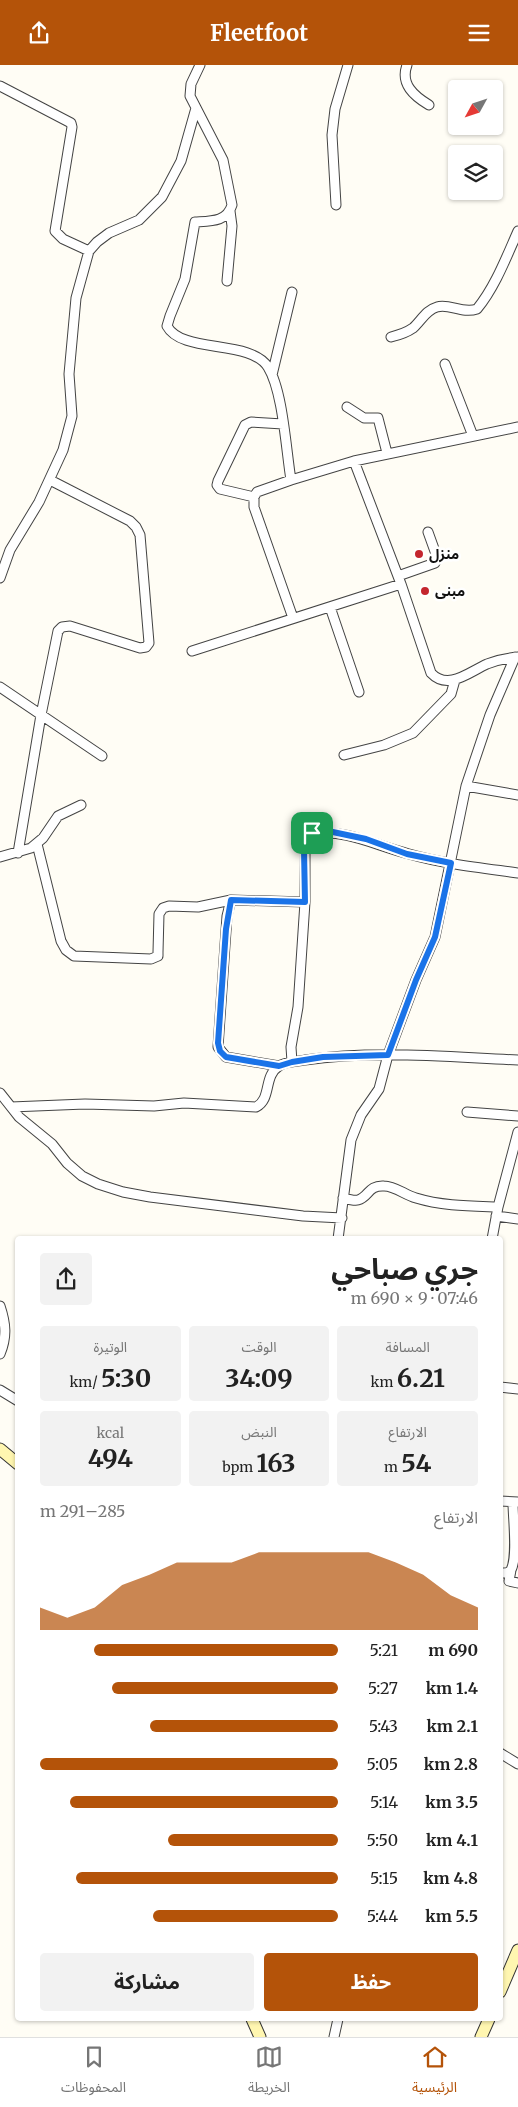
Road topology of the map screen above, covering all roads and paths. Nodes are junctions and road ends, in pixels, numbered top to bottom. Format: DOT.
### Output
graph roads {
  1 [pos="200,65"];
  2 [pos="348,65"];
  3 [pos="407,65"];
  4 [pos="0,86"];
  5 [pos="429,105"];
  6 [pos="196,108"];
  7 [pos="336,205"];
  8 [pos="230,211"];
  9 [pos="518,231"];
  10 [pos="89,251"];
  11 [pos="228,281"];
  12 [pos="292,292"];
  13 [pos="391,337"];
  14 [pos="445,364"];
  15 [pos="272,375"];
  16 [pos="347,407"];
  17 [pos="282,425"];
  18 [pos="518,427"];
  19 [pos="473,436"];
  20 [pos="387,453"];
  21 [pos="354,461"];
  22 [pos="50,480"];
  23 [pos="290,480"];
  24 [pos="254,497"];
  25 [pos="428,532"];
  26 [pos="0,578"];
  27 [pos="400,580"];
  28 [pos="330,607"];
  29 [pos="293,618"];
  30 [pos="192,651"];
  31 [pos="516,657"];
  32 [pos="455,680"];
  33 [pos="0,687"];
  34 [pos="359,692"];
  35 [pos="41,715"];
  36 [pos="344,755"];
  37 [pos="102,756"];
  38 [pos="466,786"];
  39 [pos="518,795"];
  40 [pos="81,805"];
  41 [pos="37,844"];
  42 [pos="18,853"];
  43 [pos="0,857"];
  44 [pos="451,863"];
  45 [pos="518,873"];
  46 [pos="231,900"];
  47 [pos="305,902"];
  48 [pos="388,1055"];
  49 [pos="518,1060"];
  50 [pos="292,1062"];
  51 [pos="279,1066"];
  52 [pos="0,1093"];
  53 [pos="11,1107"];
  54 [pos="467,1112"];
  55 [pos="518,1116"];
  56 [pos="518,1132"];
  57 [pos="343,1198"];
  58 [pos="497,1211"];
  59 [pos="342,1217"];
  60 [pos="518,1219"];
  61 [pos="339,1236"];
  62 [pos="493,1236"];
  63 [pos="0,1307"];
  64 [pos="0,1354"];
  65 [pos="503,1387"];
  66 [pos="518,1389"];
  67 [pos="0,1390"];
  68 [pos="15,1399"];
  69 [pos="0,1449"];
  70 [pos="15,1462"];
  71 [pos="503,1501"];
  72 [pos="516,1503"];
  73 [pos="511,1569"];
  74 [pos="503,1573"];
  75 [pos="518,1583"];
  76 [pos="503,1755"];
  77 [pos="518,1764"];
  78 [pos="518,1950"];
  79 [pos="503,1985"];
  80 [pos="253,2021"];
  81 [pos="338,2021"];
  82 [pos="488,2021"];
  83 [pos="260,2037"];
  84 [pos="334,2037"];
  85 [pos="482,2037"];
  1 -- 6 [label="street"];
  2 -- 7 [label="street"];
  3 -- 5 [label="street"];
  4 -- 10 [label="street"];
  6 -- 8 [label="street"];
  6 -- 10 [label="street"];
  8 -- 11 [label="street"];
  8 -- 15 [label="street"];
  9 -- 13 [label="street"];
  10 -- 22 [label="street"];
  12 -- 15 [label="street"];
  14 -- 19 [label="street"];
  15 -- 17 [label="street"];
  16 -- 20 [label="street"];
  17 -- 23 [label="street"];
  17 -- 24 [label="street"];
  18 -- 19 [label="street"];
  19 -- 20 [label="street"];
  20 -- 21 [label="street"];
  21 -- 23 [label="street"];
  21 -- 27 [label="street"];
  22 -- 26 [label="street"];
  22 -- 35 [label="street"];
  23 -- 24 [label="street"];
  24 -- 29 [label="street"];
  25 -- 27 [label="street"];
  27 -- 28 [label="street"];
  27 -- 32 [label="street"];
  28 -- 29 [label="street"];
  28 -- 34 [label="street"];
  29 -- 30 [label="street"];
  31 -- 32 [label="street"];
  31 -- 38 [label="street"];
  32 -- 36 [label="street"];
  33 -- 35 [label="street"];
  35 -- 37 [label="street"];
  35 -- 42 [label="street"];
  38 -- 39 [label="street"];
  38 -- 44 [label="street"];
  40 -- 41 [label="street"];
  41 -- 42 [label="street"];
  41 -- 46 [label="street"];
  42 -- 43 [label="street"];
  44 -- 45 [label="street"];
  44 -- 47 [label="street"];
  44 -- 48 [label="street"];
  46 -- 47 [label="street"];
  46 -- 51 [label="street"];
  47 -- 50 [label="street"];
  48 -- 49 [label="street"];
  48 -- 50 [label="street"];
  48 -- 57 [label="street"];
  50 -- 51 [label="street"];
  51 -- 53 [label="street"];
  52 -- 53 [label="street"];
  53 -- 59 [label="street"];
  54 -- 55 [label="street"];
  56 -- 58 [label="street"];
  57 -- 58 [label="street"];
  57 -- 59 [label="street"];
  58 -- 60 [label="street"];
  58 -- 62 [label="street"];
  59 -- 61 [label="street"];
  63 -- 64 [label="street"];
  65 -- 66 [label="street"];
  67 -- 68 [label="street"];
  69 -- 70 [label="street"];
  71 -- 72 [label="street"];
  72 -- 73 [label="street"];
  73 -- 74 [label="street"];
  73 -- 75 [label="street"];
  76 -- 77 [label="street"];
  78 -- 79 [label="street"];
  80 -- 83 [label="street"];
  81 -- 84 [label="street"];
  82 -- 85 [label="street"];
}
